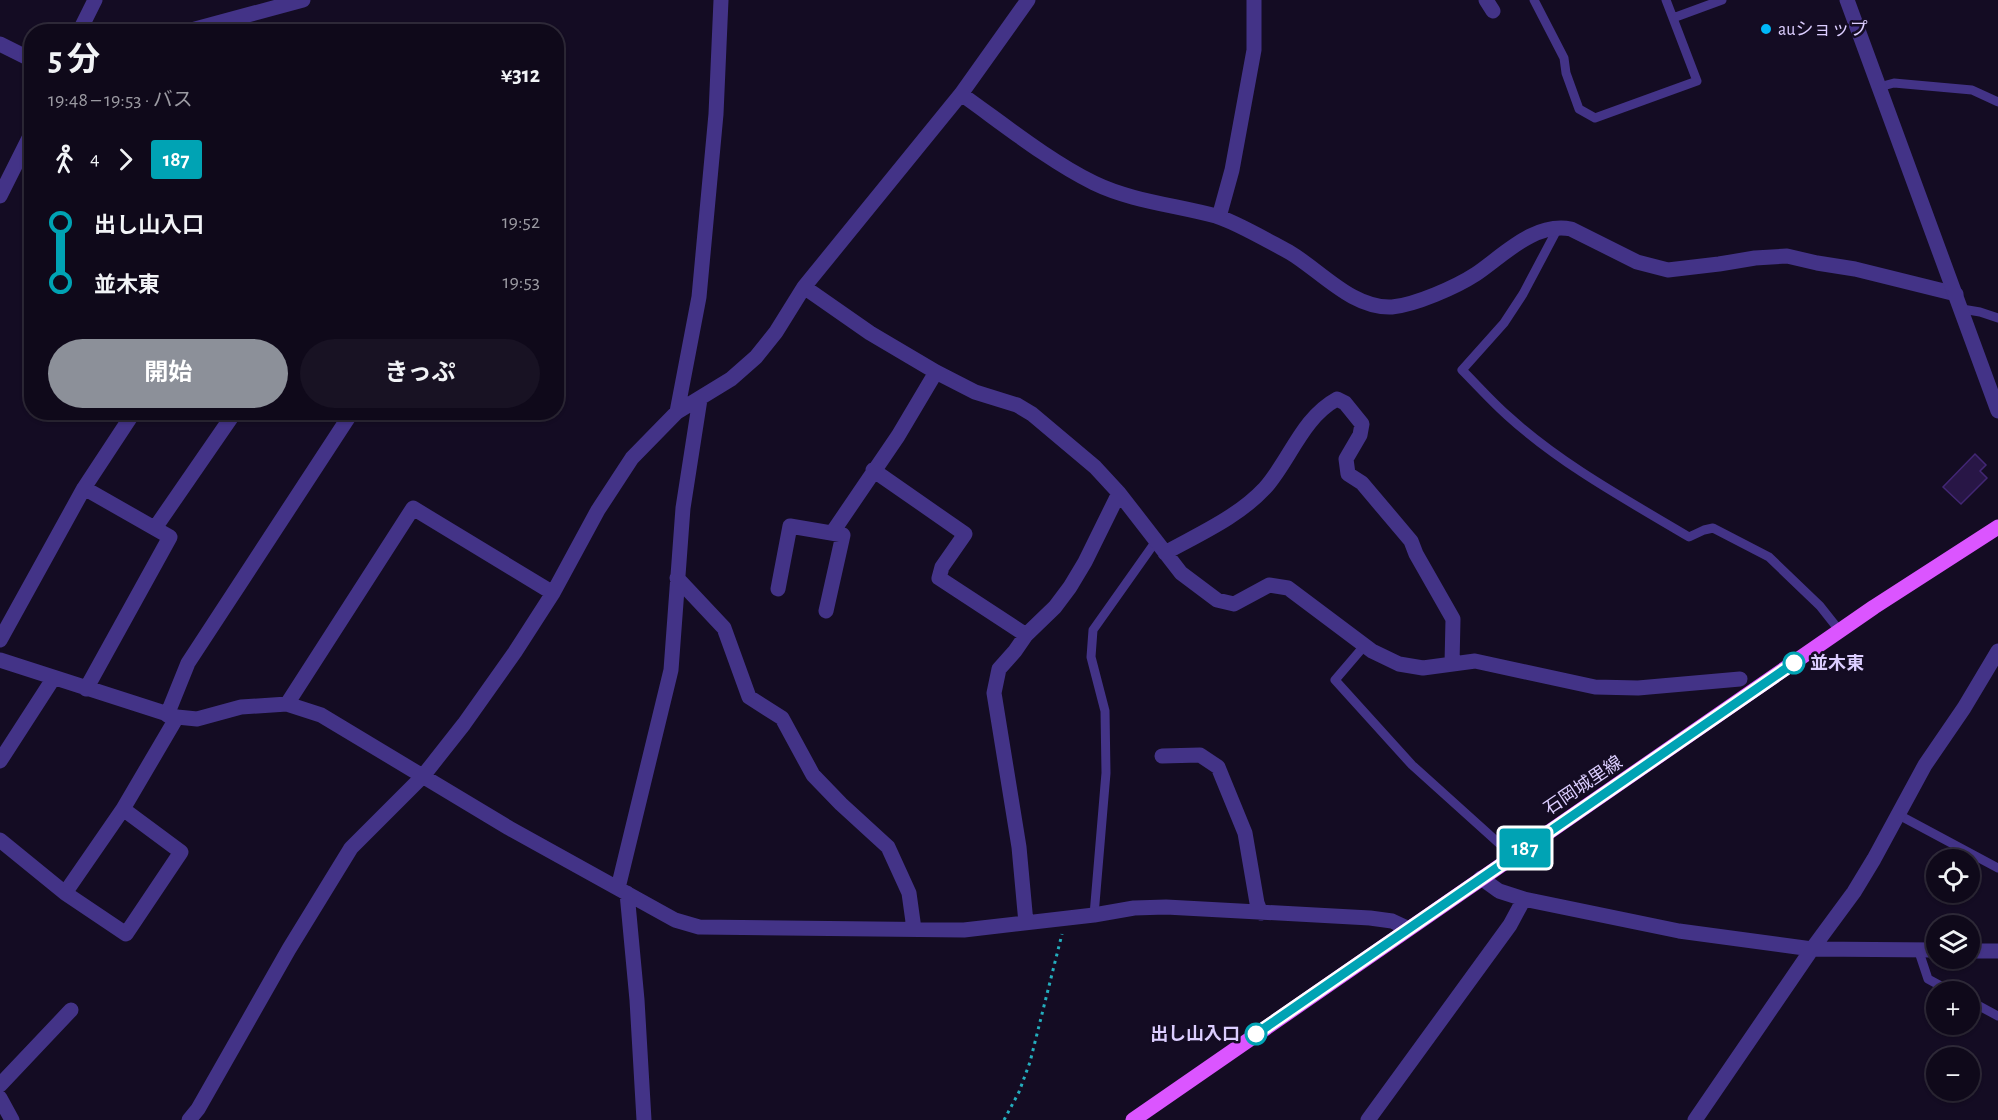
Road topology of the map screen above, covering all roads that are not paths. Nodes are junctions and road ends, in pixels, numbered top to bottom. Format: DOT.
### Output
graph roads {
  1 [pos="95,0"];
  2 [pos="303,0"];
  3 [pos="721,0"];
  4 [pos="1028,0"];
  5 [pos="1254,0"];
  6 [pos="1534,0"];
  7 [pos="1666,0"];
  8 [pos="1722,0"];
  9 [pos="1847,0"];
  10 [pos="1673,18"];
  11 [pos="83,24"];
  12 [pos="214,24"];
  13 [pos="0,44"];
  14 [pos="24,56"];
  15 [pos="1879,87"];
  16 [pos="961,94"];
  17 [pos="1998,102"];
  18 [pos="24,146"];
  19 [pos="2,186"];
  20 [pos="1219,217"];
  21 [pos="1559,226"];
  22 [pos="804,287"];
  23 [pos="1956,294"];
  24 [pos="1962,309"];
  25 [pos="1998,318"];
  26 [pos="936,372"];
  27 [pos="700,399"];
  28 [pos="1998,411"];
  29 [pos="677,412"];
  30 [pos="129,420"];
  31 [pos="229,420"];
  32 [pos="346,420"];
  33 [pos="873,470"];
  34 [pos="84,488"];
  35 [pos="1119,493"];
  36 [pos="1998,527"];
  37 [pos="155,528"];
  38 [pos="832,533"];
  39 [pos="1161,547"];
  40 [pos="677,578"];
  41 [pos="778,590"];
  42 [pos="553,593"];
  43 [pos="826,611"];
  44 [pos="1839,630"];
  45 [pos="1026,635"];
  46 [pos="0,640"];
  47 [pos="1365,645"];
  48 [pos="1998,651"];
  49 [pos="0,660"];
  50 [pos="1452,664"];
  51 [pos="53,679"];
  52 [pos="1740,679"];
  53 [pos="86,689"];
  54 [pos="287,704"];
  55 [pos="172,716"];
  56 [pos="1162,756"];
  57 [pos="0,760"];
  58 [pos="423,776"];
  59 [pos="123,809"];
  60 [pos="1897,814"];
  61 [pos="0,840"];
  62 [pos="1513,856"];
  63 [pos="1998,868"];
  64 [pos="1481,878"];
  65 [pos="623,891"];
  66 [pos="65,893"];
  67 [pos="1524,899"];
  68 [pos="1261,913"];
  69 [pos="1094,915"];
  70 [pos="1026,923"];
  71 [pos="1407,928"];
  72 [pos="914,929"];
  73 [pos="1812,949"];
  74 [pos="1918,949"];
  75 [pos="1926,949"];
  76 [pos="1980,951"];
  77 [pos="1998,951"];
  78 [pos="1932,981"];
  79 [pos="1980,1006"];
  80 [pos="71,1010"];
  81 [pos="1998,1016"];
  82 [pos="0,1085"];
  83 [pos="0,1098"];
  84 [pos="12,1120"];
  85 [pos="189,1120"];
  86 [pos="644,1120"];
  87 [pos="1133,1120"];
  88 [pos="1368,1120"];
  89 [pos="1695,1120"];
  1 -- 11 [label="street"];
  2 -- 12 [label="street"];
  3 -- 29 [label="street"];
  4 -- 16 [label="street"];
  5 -- 20 [label="street"];
  6 -- 10 [label="lane"];
  7 -- 10 [label="lane"];
  8 -- 10 [label="lane"];
  9 -- 15 [label="street"];
  13 -- 14 [label="street"];
  15 -- 17 [label="lane"];
  15 -- 23 [label="street"];
  16 -- 20 [label="street"];
  16 -- 22 [label="street"];
  18 -- 19 [label="street"];
  20 -- 21 [label="street"];
  21 -- 23 [label="street"];
  21 -- 44 [label="lane"];
  22 -- 26 [label="street"];
  22 -- 27 [label="street"];
  23 -- 24 [label="street"];
  24 -- 25 [label="lane"];
  24 -- 28 [label="street"];
  26 -- 33 [label="street"];
  26 -- 35 [label="street"];
  27 -- 29 [label="street"];
  27 -- 40 [label="street"];
  29 -- 42 [label="street"];
  30 -- 34 [label="street"];
  31 -- 37 [label="street"];
  32 -- 55 [label="street"];
  33 -- 38 [label="street"];
  33 -- 45 [label="street"];
  34 -- 37 [label="street"];
  34 -- 46 [label="street"];
  35 -- 39 [label="street"];
  35 -- 45 [label="street"];
  36 -- 44 [label="main road, 石岡城里線"];
  37 -- 53 [label="street"];
  38 -- 41 [label="street"];
  38 -- 43 [label="street"];
  39 -- 47 [label="street"];
  39 -- 50 [label="street"];
  39 -- 69 [label="lane"];
  40 -- 65 [label="street"];
  40 -- 72 [label="street"];
  42 -- 54 [label="street"];
  42 -- 58 [label="street"];
  44 -- 62 [label="main road, 石岡城里線"];
  45 -- 70 [label="street"];
  47 -- 50 [label="street"];
  47 -- 62 [label="lane"];
  48 -- 60 [label="street"];
  49 -- 51 [label="street"];
  50 -- 52 [label="street"];
  51 -- 53 [label="street"];
  51 -- 57 [label="street"];
  53 -- 55 [label="street"];
  54 -- 55 [label="street"];
  54 -- 58 [label="street"];
  55 -- 59 [label="street"];
  56 -- 68 [label="street"];
  58 -- 65 [label="street"];
  58 -- 85 [label="street"];
  59 -- 66 [label="street"];
  59 -- 66 [label="street"];
  60 -- 63 [label="lane"];
  60 -- 73 [label="street"];
  61 -- 66 [label="street"];
  62 -- 64 [label="main road, 石岡城里線"];
  64 -- 67 [label="street"];
  64 -- 71 [label="main road, 石岡城里線"];
  65 -- 72 [label="street"];
  65 -- 86 [label="street"];
  67 -- 73 [label="street"];
  67 -- 88 [label="street"];
  68 -- 69 [label="street"];
  68 -- 71 [label="street"];
  69 -- 70 [label="street"];
  70 -- 72 [label="street"];
  71 -- 87 [label="main road, 石岡城里線"];
  73 -- 74 [label="street"];
  73 -- 89 [label="street"];
  74 -- 75 [label="street"];
  74 -- 78 [label="lane"];
  76 -- 77 [label="street"];
  79 -- 81 [label="lane"];
  80 -- 82 [label="street"];
  83 -- 84 [label="street"];
}
